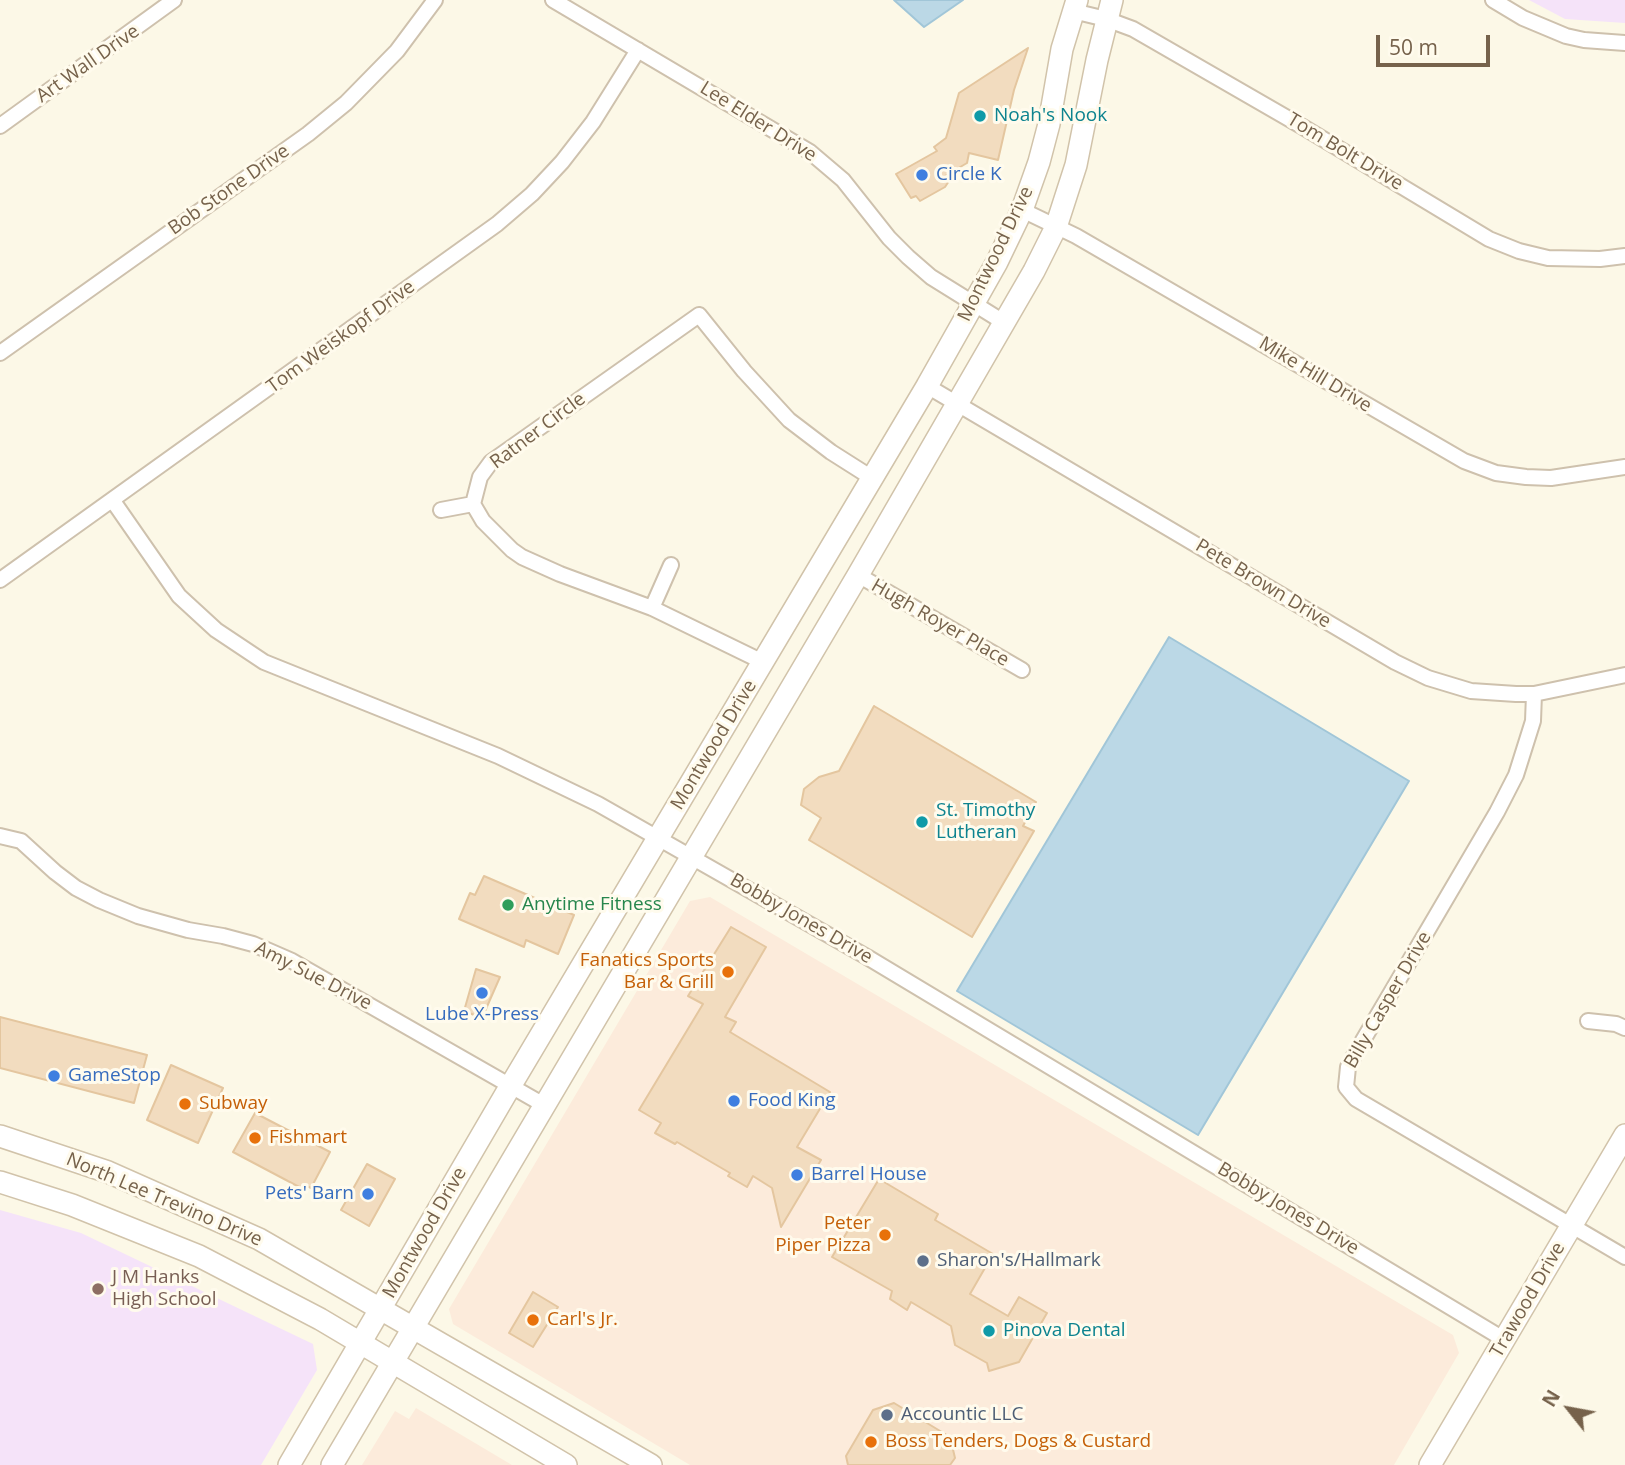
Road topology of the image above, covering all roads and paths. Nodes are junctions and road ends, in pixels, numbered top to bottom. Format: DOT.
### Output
graph roads {
  1 [pos="174,0"];
  2 [pos="435,0"];
  3 [pos="553,0"];
  4 [pos="1493,0"];
  5 [pos="1075,6"];
  6 [pos="1109,9"];
  7 [pos="1625,43"];
  8 [pos="638,50"];
  9 [pos="0,126"];
  10 [pos="1022,210"];
  11 [pos="1056,227"];
  12 [pos="1625,257"];
  13 [pos="974,305"];
  14 [pos="1005,323"];
  15 [pos="0,353"];
  16 [pos="927,386"];
  17 [pos="958,404"];
  18 [pos="1625,467"];
  19 [pos="872,478"];
  20 [pos="113,501"];
  21 [pos="473,504"];
  22 [pos="441,510"];
  23 [pos="671,565"];
  24 [pos="858,575"];
  25 [pos="0,580"];
  26 [pos="652,608"];
  27 [pos="763,662"];
  28 [pos="1022,670"];
  29 [pos="1625,675"];
  30 [pos="1534,694"];
  31 [pos="0,836"];
  32 [pos="658,839"];
  33 [pos="690,856"];
  34 [pos="1588,1021"];
  35 [pos="1625,1028"];
  36 [pos="511,1085"];
  37 [pos="544,1105"];
  38 [pos="1625,1135"];
  39 [pos="0,1136"];
  40 [pos="0,1182"];
  41 [pos="1571,1226"];
  42 [pos="1625,1257"];
  43 [pos="381,1308"];
  44 [pos="414,1326"];
  45 [pos="1505,1340"];
  46 [pos="360,1343"];
  47 [pos="392,1362"];
  48 [pos="289,1465"];
  49 [pos="332,1465"];
  50 [pos="566,1465"];
  51 [pos="650,1465"];
  52 [pos="1430,1465"];
  1 -- 9 [label="street, Art Wall Drive"];
  2 -- 15 [label="street, Bob Stone Drive"];
  3 -- 8 [label="street, Lee Elder Drive"];
  4 -- 7 [label="street"];
  5 -- 6 [label="street, Tom Bolt Drive"];
  5 -- 10 [label="main road, Montwood Drive"];
  6 -- 11 [label="main road, Montwood Drive"];
  6 -- 12 [label="street, Tom Bolt Drive"];
  8 -- 13 [label="street, Lee Elder Drive"];
  8 -- 20 [label="street, Tom Weiskopf Drive"];
  10 -- 11 [label="street, Mike Hill Drive"];
  10 -- 13 [label="main road, Montwood Drive"];
  11 -- 14 [label="main road, Montwood Drive"];
  11 -- 18 [label="street, Mike Hill Drive"];
  13 -- 14 [label="street, Lee Elder Drive"];
  13 -- 16 [label="main road, Montwood Drive"];
  14 -- 17 [label="main road, Montwood Drive"];
  16 -- 17 [label="street, Pete Brown Drive"];
  16 -- 19 [label="main road, Montwood Drive"];
  17 -- 24 [label="main road, Montwood Drive"];
  17 -- 30 [label="street, Pete Brown Drive"];
  19 -- 21 [label="street, Ratner Circle"];
  19 -- 27 [label="main road, Montwood Drive"];
  20 -- 25 [label="street, Tom Weiskopf Drive"];
  20 -- 32 [label="street, Bobby Jones Drive"];
  21 -- 22 [label="street"];
  21 -- 26 [label="street"];
  23 -- 26 [label="street"];
  24 -- 28 [label="street, Hugh Royer Place"];
  24 -- 33 [label="main road, Montwood Drive"];
  26 -- 27 [label="street"];
  27 -- 32 [label="main road, Montwood Drive"];
  29 -- 30 [label="street, Pete Brown Drive"];
  30 -- 41 [label="street, Billy Casper Drive"];
  31 -- 36 [label="street, Amy Sue Drive"];
  32 -- 33 [label="street, Bobby Jones Drive"];
  32 -- 36 [label="main road, Montwood Drive"];
  33 -- 37 [label="main road, Montwood Drive"];
  33 -- 45 [label="street, Bobby Jones Drive"];
  34 -- 35 [label="street"];
  36 -- 37 [label="street, Amy Sue Drive"];
  36 -- 43 [label="main road, Montwood Drive"];
  37 -- 44 [label="main road, Montwood Drive"];
  38 -- 41 [label="main road, Trawood Drive"];
  39 -- 43 [label="main road, North Lee Trevino Drive"];
  40 -- 46 [label="main road, North Lee Trevino Drive"];
  41 -- 42 [label="street, Billy Casper Drive"];
  41 -- 45 [label="main road, Trawood Drive"];
  43 -- 44 [label="main road, North Lee Trevino Drive"];
  43 -- 46 [label="main road, Montwood Drive"];
  44 -- 47 [label="main road, Montwood Drive"];
  44 -- 51 [label="main road, North Lee Trevino Drive"];
  45 -- 52 [label="main road, Trawood Drive"];
  46 -- 47 [label="main road, North Lee Trevino Drive"];
  46 -- 48 [label="main road, Montwood Drive"];
  47 -- 49 [label="main road, Montwood Drive"];
  47 -- 50 [label="main road, North Lee Trevino Drive"];
}
